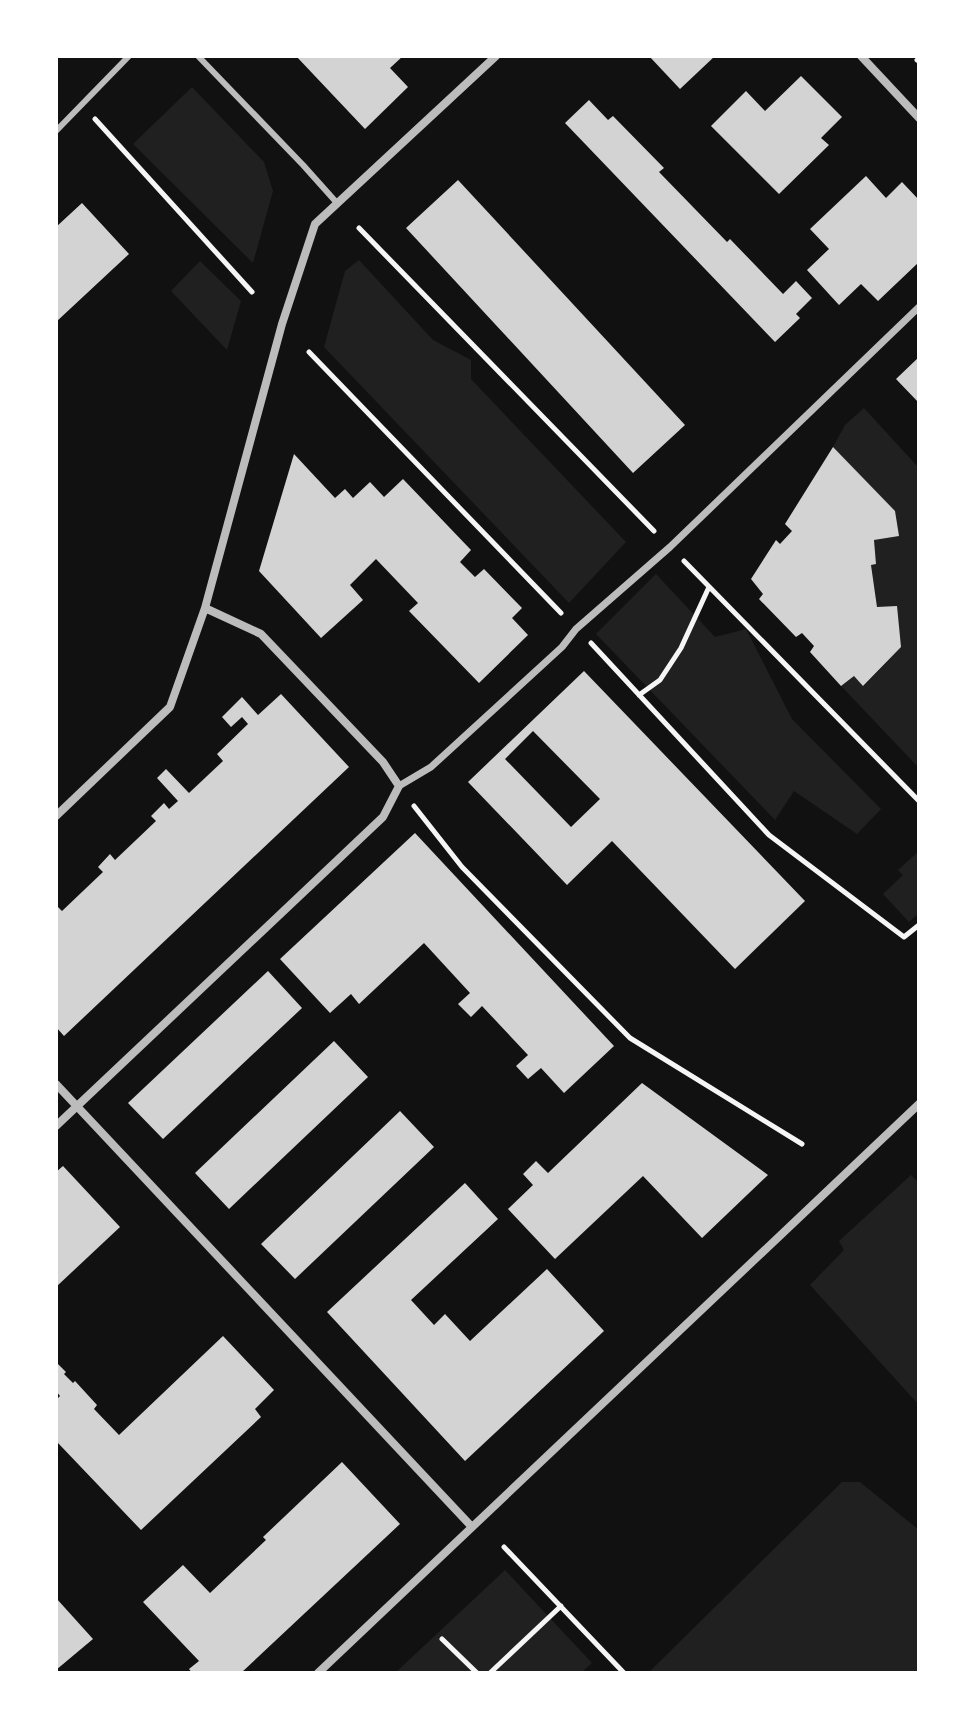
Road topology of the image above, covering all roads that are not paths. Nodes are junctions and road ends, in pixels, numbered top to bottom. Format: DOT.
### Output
graph roads {
  1 [pos="129,56"];
  2 [pos="198,56"];
  3 [pos="496,56"];
  4 [pos="861,56"];
  5 [pos="919,118"];
  6 [pos="56,131"];
  7 [pos="337,203"];
  8 [pos="919,307"];
  9 [pos="205,608"];
  10 [pos="399,786"];
  11 [pos="56,816"];
  12 [pos="56,1084"];
  13 [pos="919,1104"];
  14 [pos="77,1106"];
  15 [pos="56,1126"];
  16 [pos="472,1527"];
  17 [pos="318,1673"];
  1 -- 6 [label="lane"];
  2 -- 7 [label="lane"];
  3 -- 7 [label="street"];
  4 -- 5 [label="street"];
  7 -- 9 [label="street"];
  8 -- 10 [label="street"];
  9 -- 10 [label="street"];
  9 -- 11 [label="street"];
  10 -- 14 [label="street"];
  12 -- 14 [label="street"];
  13 -- 16 [label="street"];
  14 -- 15 [label="street"];
  14 -- 16 [label="street"];
  16 -- 17 [label="street"];
}
